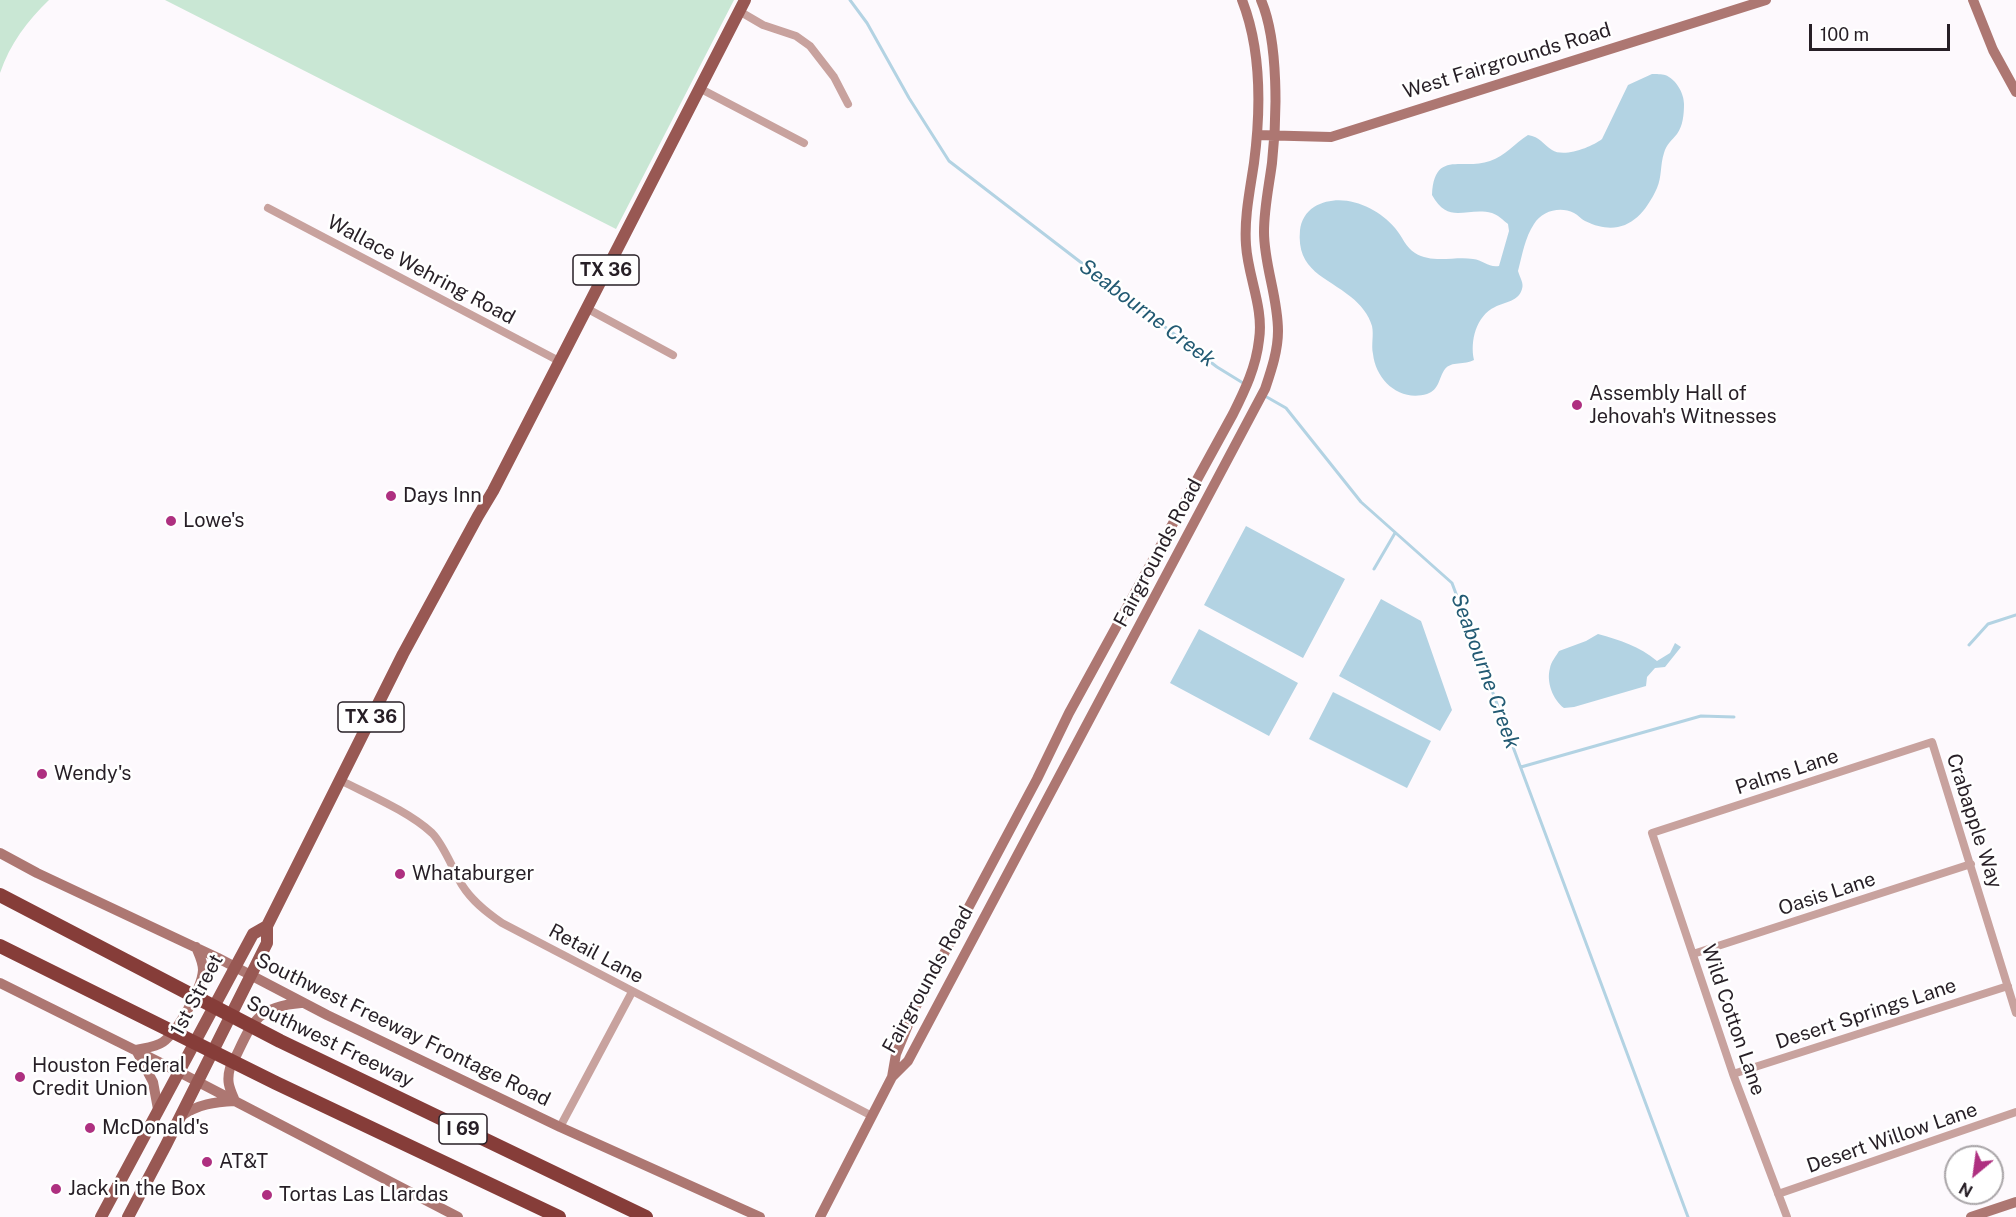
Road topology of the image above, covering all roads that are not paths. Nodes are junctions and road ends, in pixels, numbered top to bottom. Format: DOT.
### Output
graph roads {
  1 [pos="1242,0"];
  2 [pos="1261,0"];
  3 [pos="1766,0"];
  4 [pos="1973,0"];
  5 [pos="742,6"];
  6 [pos="701,89"];
  7 [pos="2016,92"];
  8 [pos="848,104"];
  9 [pos="1257,135"];
  10 [pos="1274,136"];
  11 [pos="804,142"];
  12 [pos="268,208"];
  13 [pos="586,308"];
  14 [pos="673,355"];
  15 [pos="559,361"];
  16 [pos="1932,742"];
  17 [pos="340,780"];
  18 [pos="1652,833"];
  19 [pos="0,853"];
  20 [pos="1971,864"];
  21 [pos="0,895"];
  22 [pos="267,926"];
  23 [pos="0,946"];
  24 [pos="196,948"];
  25 [pos="1693,954"];
  26 [pos="234,967"];
  27 [pos="250,976"];
  28 [pos="0,983"];
  29 [pos="2008,986"];
  30 [pos="632,992"];
  31 [pos="302,1003"];
  32 [pos="2016,1013"];
  33 [pos="136,1050"];
  34 [pos="179,1072"];
  35 [pos="1734,1074"];
  36 [pos="892,1077"];
  37 [pos="197,1082"];
  38 [pos="235,1101"];
  39 [pos="158,1109"];
  40 [pos="2016,1112"];
  41 [pos="181,1116"];
  42 [pos="872,1116"];
  43 [pos="560,1127"];
  44 [pos="1778,1194"];
  45 [pos="2016,1202"];
  46 [pos="440,1213"];
  47 [pos="101,1217"];
  48 [pos="128,1217"];
  49 [pos="458,1217"];
  50 [pos="559,1217"];
  51 [pos="646,1217"];
  52 [pos="760,1217"];
  53 [pos="820,1217"];
  54 [pos="1787,1217"];
  55 [pos="1971,1217"];
  1 -- 9 [label="street, Fairgrounds Road"];
  2 -- 10 [label="street, Fairgrounds Road"];
  3 -- 10 [label="street, West Fairgrounds Road"];
  4 -- 7 [label="street"];
  5 -- 6 [label="main road, TX 36"];
  5 -- 8 [label="street"];
  6 -- 11 [label="street"];
  6 -- 13 [label="main road, TX 36"];
  9 -- 10 [label="street, West Fairgrounds Road"];
  9 -- 36 [label="street, Fairgrounds Road"];
  10 -- 36 [label="street, Fairgrounds Road"];
  12 -- 15 [label="street, Wallace Wehring Road"];
  13 -- 14 [label="street"];
  13 -- 15 [label="main road, TX 36"];
  15 -- 17 [label="main road, 1st Street / TX 36"];
  16 -- 18 [label="street, Palms Lane"];
  16 -- 20 [label="street, Crabapple Way"];
  17 -- 22 [label="main road, 1st Street / TX 36"];
  17 -- 30 [label="street, Retail Lane"];
  18 -- 25 [label="street, Wild Cotton Lane"];
  19 -- 24 [label="street, Southwest Freeway Frontage Road"];
  20 -- 25 [label="street, Oasis Lane"];
  20 -- 29 [label="street, Crabapple Way"];
  21 -- 51 [label="highway, Southwest Freeway / I 69"];
  22 -- 26 [label="main road, 1st Street / TX 36"];
  22 -- 27 [label="main road, 1st Street / TX 36"];
  23 -- 50 [label="highway, I 69"];
  24 -- 26 [label="street, Southwest Freeway Frontage Road"];
  24 -- 33 [label="street"];
  25 -- 35 [label="street, Wild Cotton Lane"];
  26 -- 27 [label="street, Southwest Freeway Frontage Road"];
  26 -- 34 [label="main road, 1st Street / TX 36"];
  27 -- 31 [label="street, Southwest Freeway Frontage Road"];
  27 -- 37 [label="main road, 1st Street / TX 36"];
  28 -- 33 [label="street"];
  29 -- 32 [label="street, Crabapple Way"];
  29 -- 35 [label="street, Desert Springs Lane"];
  30 -- 42 [label="street, Retail Lane"];
  30 -- 43 [label="street"];
  31 -- 38 [label="street"];
  31 -- 43 [label="street, Southwest Freeway Frontage Road"];
  33 -- 34 [label="street"];
  33 -- 39 [label="street"];
  34 -- 37 [label="street"];
  34 -- 39 [label="main road, 1st Street / TX 36"];
  35 -- 44 [label="street, Wild Cotton Lane"];
  36 -- 42 [label="street, Fairgrounds Road"];
  37 -- 38 [label="street"];
  37 -- 41 [label="main road, 1st Street / TX 36"];
  38 -- 41 [label="street"];
  38 -- 46 [label="street"];
  39 -- 47 [label="main road, 1st Street / TX 36"];
  40 -- 44 [label="street, Desert Willow Lane"];
  41 -- 48 [label="main road, 1st Street / TX 36"];
  42 -- 53 [label="street, Fairgrounds Road"];
  43 -- 52 [label="street, Southwest Freeway Frontage Road"];
  44 -- 54 [label="street, Wild Cotton Lane"];
  45 -- 55 [label="street"];
  46 -- 49 [label="street"];
}
